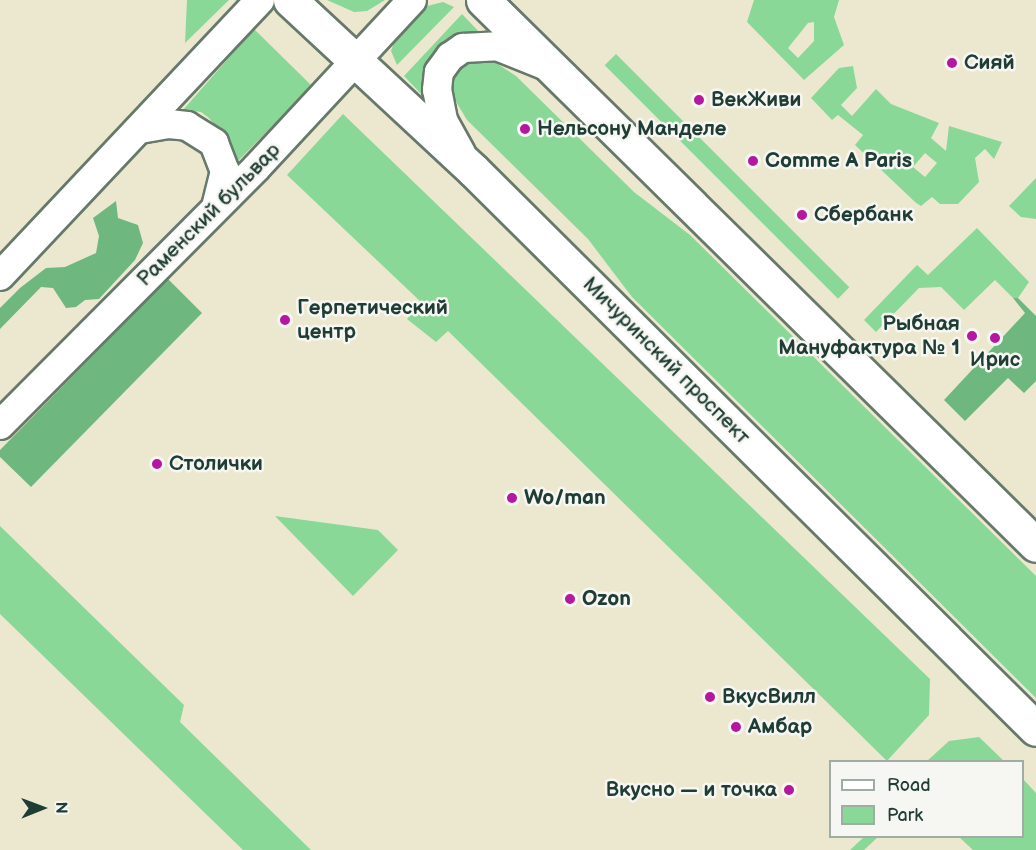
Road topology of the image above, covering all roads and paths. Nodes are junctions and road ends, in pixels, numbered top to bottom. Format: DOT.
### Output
graph roads {
  1 [pos="260,0"];
  2 [pos="290,0"];
  3 [pos="412,0"];
  4 [pos="483,0"];
  5 [pos="353,62"];
  6 [pos="556,72"];
  7 [pos="140,129"];
  8 [pos="473,170"];
  9 [pos="215,208"];
  10 [pos="0,276"];
  11 [pos="0,425"];
  12 [pos="1036,545"];
  13 [pos="1036,729"];
  1 -- 7 [label="street"];
  2 -- 5 [label="main road, Мичуринский проспект"];
  3 -- 5 [label="street, Раменский бульвар"];
  4 -- 6 [label="main road"];
  5 -- 8 [label="main road, Мичуринский проспект"];
  5 -- 9 [label="street, Раменский бульвар"];
  6 -- 8 [label="street"];
  6 -- 12 [label="main road"];
  7 -- 9 [label="street"];
  7 -- 10 [label="street"];
  8 -- 13 [label="main road, Мичуринский проспект"];
  9 -- 11 [label="street, Раменский бульвар"];
}
